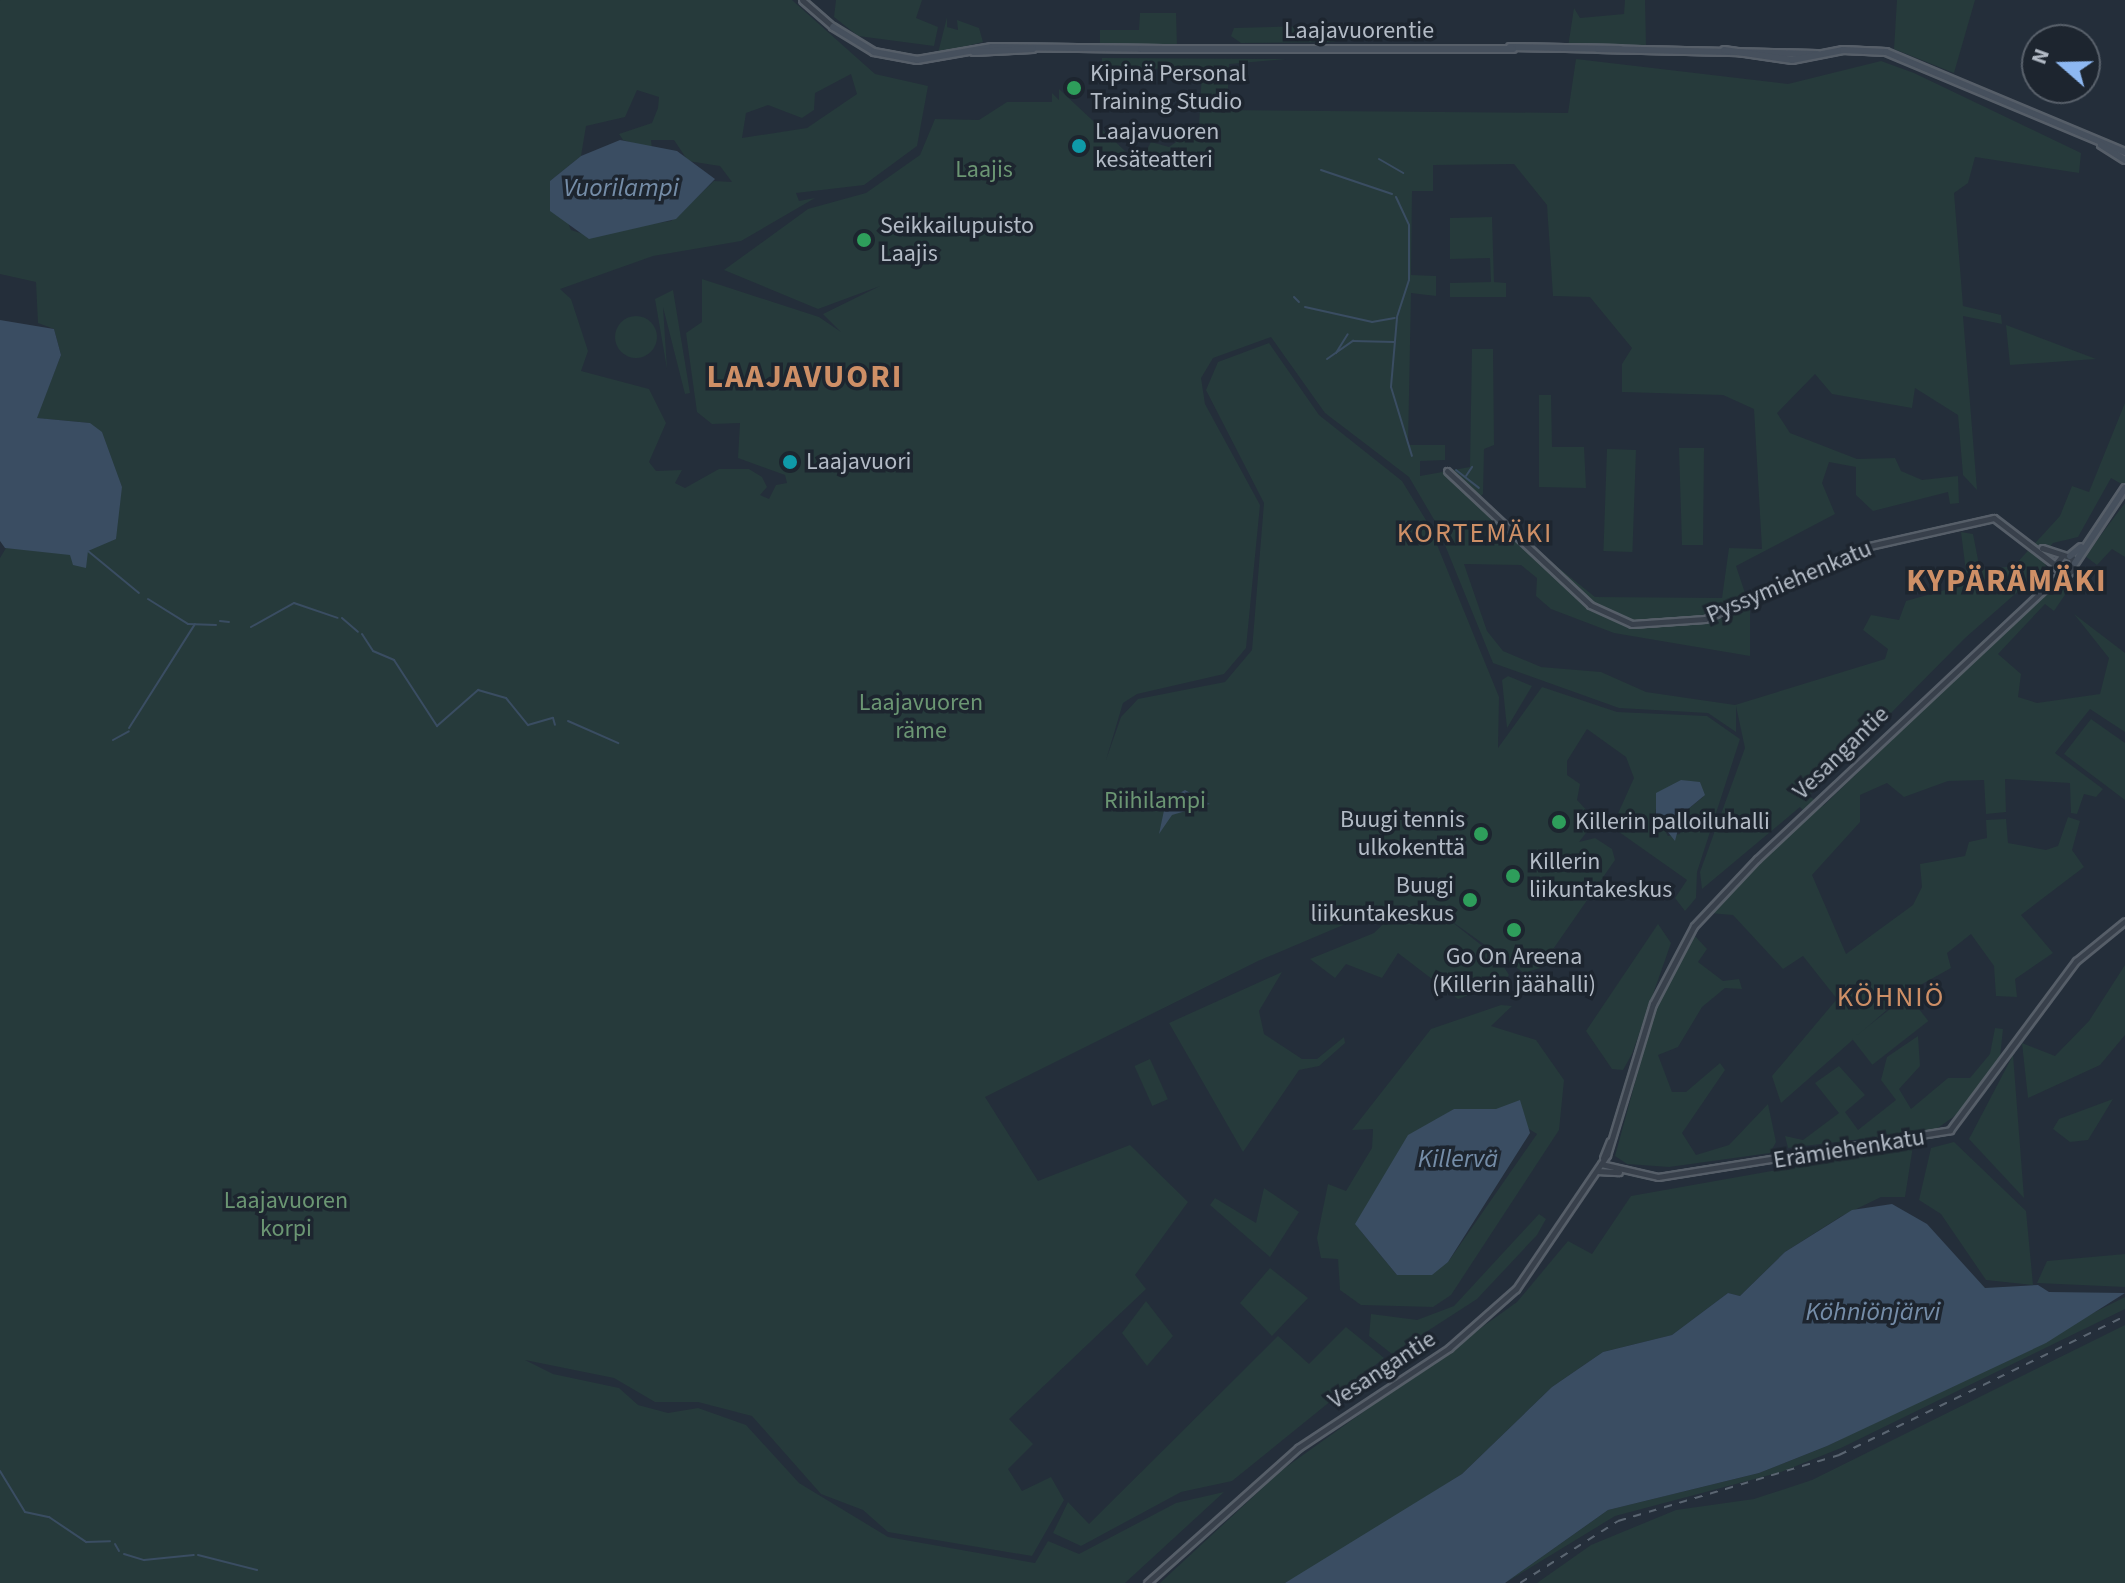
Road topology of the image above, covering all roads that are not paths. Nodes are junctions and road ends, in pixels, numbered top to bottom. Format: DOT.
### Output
graph roads {
  1 [pos="802,0"];
  2 [pos="833,27"];
  3 [pos="2101,145"];
  4 [pos="2125,152"];
  5 [pos="2125,160"];
  6 [pos="1447,471"];
  7 [pos="2125,488"];
  8 [pos="2085,546"];
  9 [pos="2041,548"];
  10 [pos="2066,555"];
  11 [pos="2075,563"];
  12 [pos="2054,565"];
  13 [pos="2060,574"];
  14 [pos="2045,583"];
  15 [pos="2125,921"];
  16 [pos="1602,1161"];
  17 [pos="1597,1171"];
  18 [pos="1619,1172"];
  19 [pos="1147,1583"];
  1 -- 2 [label="street, Laajavuorentie"];
  2 -- 3 [label="main road, Laajavuorentie"];
  3 -- 4 [label="main road, Laajavuorentie"];
  3 -- 5 [label="main road, Laajavuorentie"];
  6 -- 9 [label="street, Pyssymiehenkatu"];
  7 -- 8 [label="main road"];
  8 -- 10 [label="main road"];
  8 -- 11 [label="main road"];
  9 -- 10 [label="street"];
  9 -- 12 [label="street"];
  10 -- 11 [label="street"];
  10 -- 12 [label="street, Vesangantie"];
  11 -- 13 [label="street, Vesangantie"];
  12 -- 13 [label="street"];
  12 -- 14 [label="street, Vesangantie"];
  13 -- 14 [label="street, Vesangantie"];
  14 -- 16 [label="street, Vesangantie"];
  15 -- 18 [label="street, Erämiehenkatu"];
  16 -- 17 [label="street, Vesangantie"];
  16 -- 18 [label="street, Erämiehenkatu"];
  17 -- 18 [label="street, Erämiehenkatu"];
  17 -- 19 [label="street, Vesangantie"];
}
